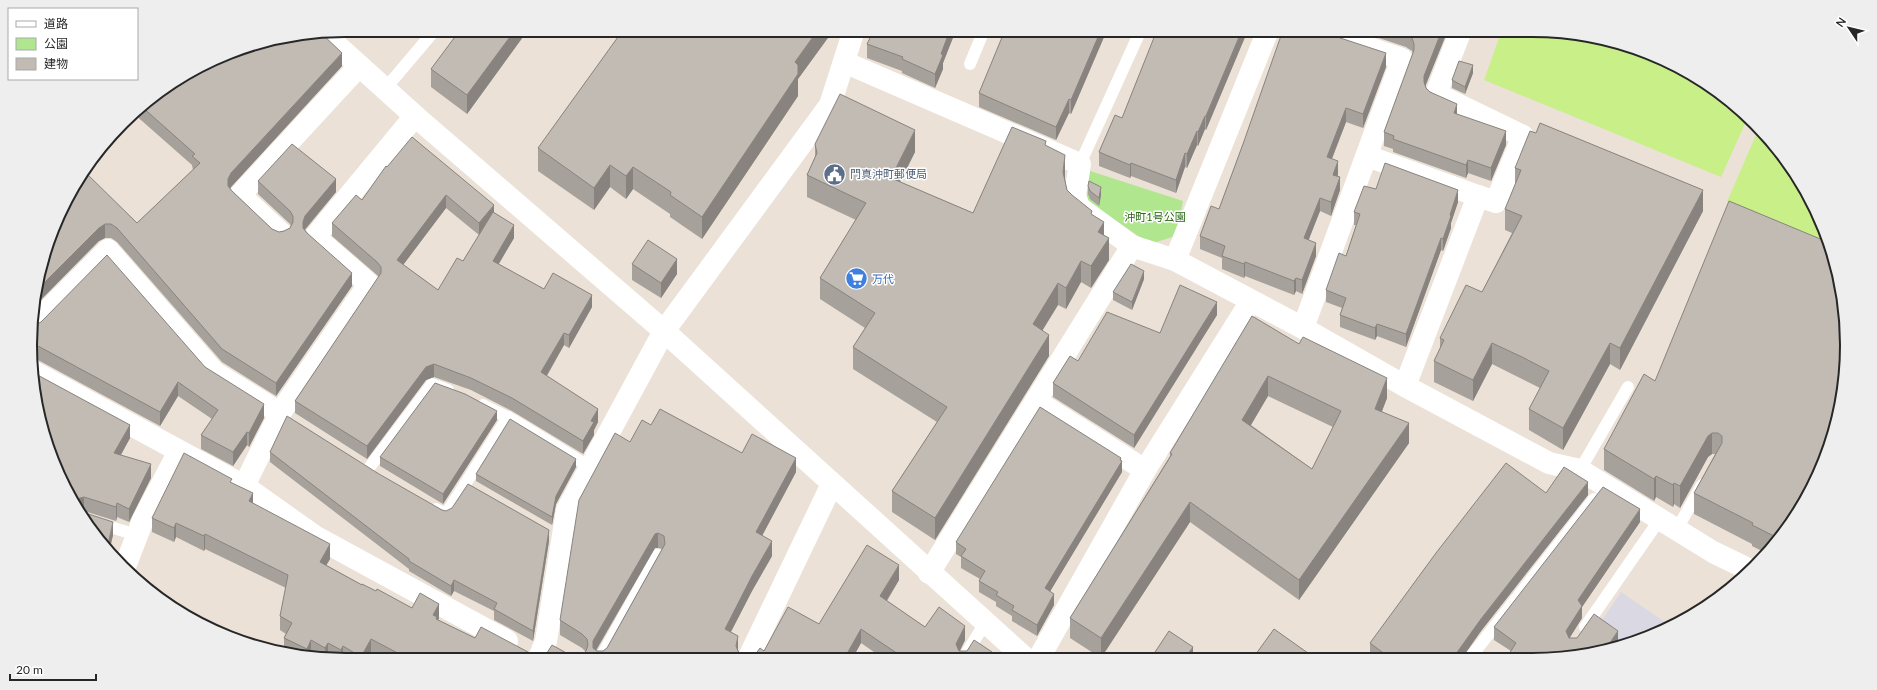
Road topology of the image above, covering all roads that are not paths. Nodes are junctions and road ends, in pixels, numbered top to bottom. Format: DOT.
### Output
graph roads {
  1 [pos="429,37"];
  2 [pos="852,37"];
  3 [pos="981,37"];
  4 [pos="1138,37"];
  5 [pos="1265,37"];
  6 [pos="1336,37"];
  7 [pos="1458,37"];
  8 [pos="328,38"];
  9 [pos="844,62"];
  10 [pos="970,64"];
  11 [pos="359,66"];
  12 [pos="385,89"];
  13 [pos="415,116"];
  14 [pos="1367,156"];
  15 [pos="1080,164"];
  16 [pos="1478,196"];
  17 [pos="281,233"];
  18 [pos="1132,246"];
  19 [pos="1175,260"];
  20 [pos="1252,301"];
  21 [pos="39,319"];
  22 [pos="1303,328"];
  23 [pos="664,331"];
  24 [pos="39,375"];
  25 [pos="1405,386"];
  26 [pos="1628,387"];
  27 [pos="461,395"];
  28 [pos="475,401"];
  29 [pos="1036,401"];
  30 [pos="286,417"];
  31 [pos="508,417"];
  32 [pos="179,451"];
  33 [pos="358,461"];
  34 [pos="590,467"];
  35 [pos="369,468"];
  36 [pos="1145,470"];
  37 [pos="1580,470"];
  38 [pos="1708,475"];
  39 [pos="380,476"];
  40 [pos="832,484"];
  41 [pos="1605,485"];
  42 [pos="244,486"];
  43 [pos="425,503"];
  44 [pos="93,521"];
  45 [pos="1669,524"];
  46 [pos="137,535"];
  47 [pos="658,555"];
  48 [pos="126,562"];
  49 [pos="1745,568"];
  50 [pos="929,573"];
  51 [pos="985,623"];
  52 [pos="1578,638"];
  53 [pos="547,653"];
  54 [pos="603,653"];
  55 [pos="751,653"];
  56 [pos="967,653"];
  57 [pos="1019,653"];
  58 [pos="1042,653"];
  59 [pos="1474,653"];
  1 -- 12 [label="lane"];
  2 -- 9 [label="street"];
  3 -- 10 [label="lane"];
  4 -- 15 [label="lane"];
  5 -- 19 [label="street"];
  6 -- 14 [label="street"];
  7 -- 16 [label="street"];
  8 -- 11 [label="street"];
  9 -- 15 [label="street"];
  9 -- 23 [label="street"];
  11 -- 12 [label="street"];
  11 -- 17 [label="street"];
  12 -- 13 [label="street"];
  13 -- 23 [label="street"];
  13 -- 30 [label="street"];
  14 -- 16 [label="street"];
  14 -- 22 [label="street"];
  15 -- 18 [label="street"];
  16 -- 25 [label="street"];
  18 -- 19 [label="street"];
  18 -- 29 [label="street"];
  19 -- 20 [label="street"];
  20 -- 22 [label="street"];
  20 -- 36 [label="street"];
  21 -- 30 [label="street"];
  22 -- 25 [label="street"];
  23 -- 34 [label="street"];
  23 -- 40 [label="street"];
  24 -- 32 [label="street"];
  25 -- 37 [label="street"];
  26 -- 37 [label="lane"];
  27 -- 35 [label="lane"];
  28 -- 31 [label="lane"];
  29 -- 36 [label="street"];
  29 -- 50 [label="street"];
  30 -- 42 [label="street"];
  31 -- 34 [label="lane"];
  31 -- 43 [label="lane"];
  32 -- 42 [label="street"];
  32 -- 46 [label="street"];
  33 -- 35 [label="lane"];
  34 -- 53 [label="street"];
  35 -- 39 [label="lane"];
  36 -- 58 [label="street"];
  37 -- 41 [label="street"];
  38 -- 45 [label="lane"];
  40 -- 50 [label="street"];
  40 -- 55 [label="street"];
  41 -- 45 [label="street"];
  41 -- 59 [label="lane"];
  42 -- 53 [label="street"];
  44 -- 46 [label="lane"];
  45 -- 49 [label="street"];
  45 -- 52 [label="lane"];
  46 -- 48 [label="street"];
  47 -- 54 [label="lane"];
  50 -- 51 [label="street"];
  51 -- 56 [label="lane"];
  51 -- 57 [label="street"];
}
